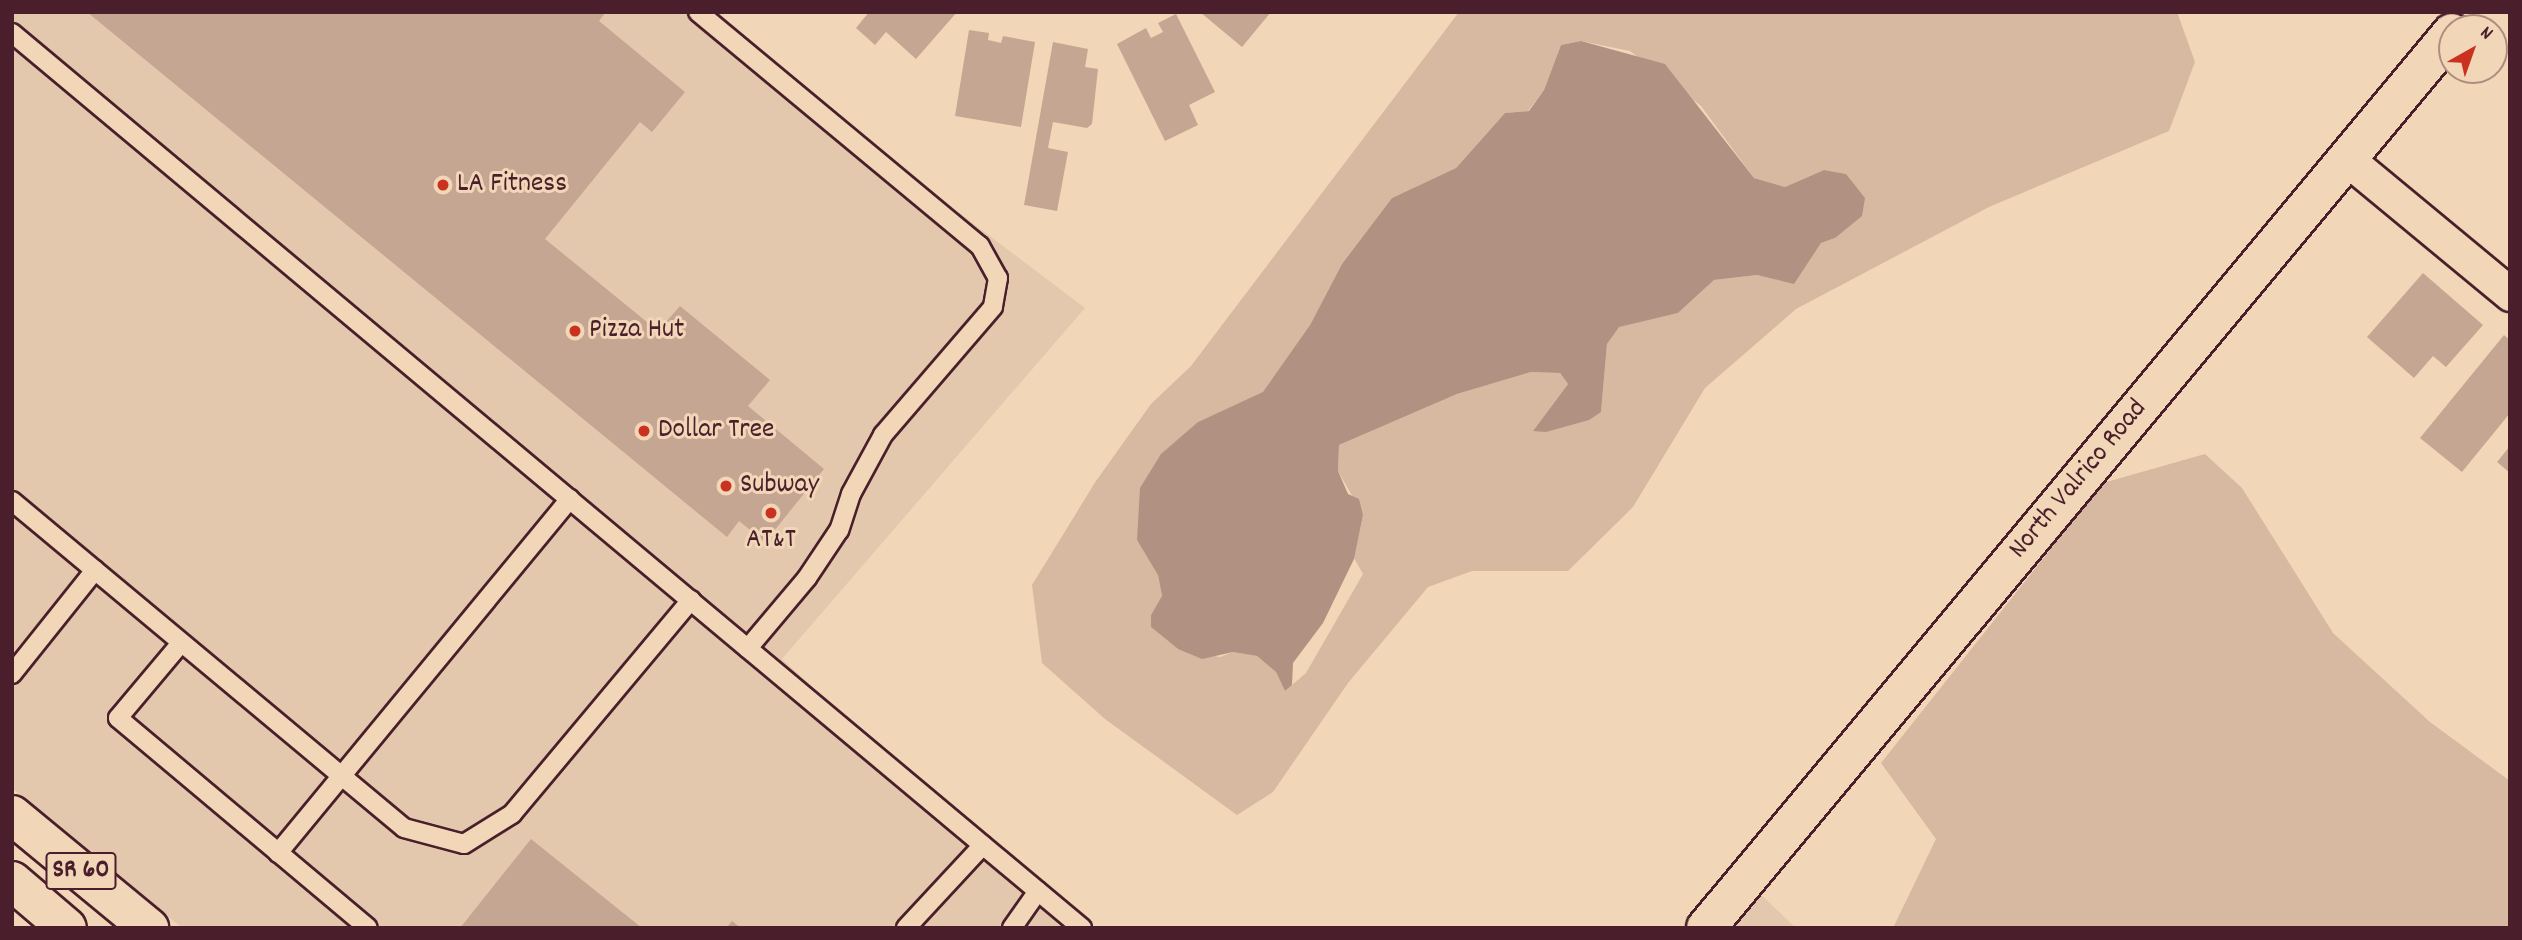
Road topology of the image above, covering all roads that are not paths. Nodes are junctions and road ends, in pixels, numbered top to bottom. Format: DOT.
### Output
graph roads {
  1 [pos="698,12"];
  2 [pos="12,33"];
  3 [pos="2438,50"];
  4 [pos="2347,159"];
  5 [pos="2510,294"];
  6 [pos="570,499"];
  7 [pos="14,505"];
  8 [pos="95,570"];
  9 [pos="691,600"];
  10 [pos="181,643"];
  11 [pos="748,648"];
  12 [pos="12,674"];
  13 [pos="341,777"];
  14 [pos="12,815"];
  15 [pos="983,845"];
  16 [pos="278,853"];
  17 [pos="12,881"];
  18 [pos="1038,891"];
  19 [pos="67,928"];
  20 [pos="149,928"];
  21 [pos="368,928"];
  22 [pos="906,928"];
  23 [pos="1012,928"];
  24 [pos="1082,928"];
  25 [pos="1706,928"];
  1 -- 11 [label="lane"];
  2 -- 6 [label="lane"];
  3 -- 4 [label="main road, North Valrico Road"];
  4 -- 5 [label="street"];
  4 -- 25 [label="main road, North Valrico Road"];
  6 -- 9 [label="lane"];
  6 -- 13 [label="lane"];
  7 -- 8 [label="lane"];
  8 -- 10 [label="lane"];
  8 -- 12 [label="lane"];
  9 -- 11 [label="lane"];
  9 -- 13 [label="lane"];
  10 -- 13 [label="lane"];
  10 -- 16 [label="lane"];
  11 -- 15 [label="lane"];
  13 -- 16 [label="lane"];
  14 -- 20 [label="main road, SR 60"];
  15 -- 18 [label="lane"];
  15 -- 22 [label="lane"];
  16 -- 21 [label="lane"];
  17 -- 19 [label="main road"];
  18 -- 23 [label="lane"];
  18 -- 24 [label="lane"];
}
